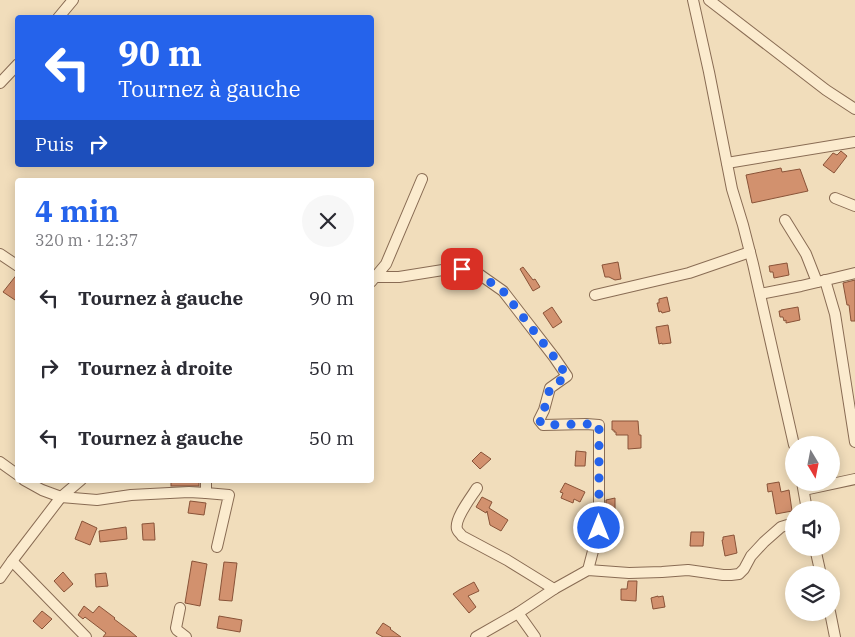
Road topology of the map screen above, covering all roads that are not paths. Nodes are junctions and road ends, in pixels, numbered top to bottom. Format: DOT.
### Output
graph roads {
  1 [pos="73,0"];
  2 [pos="693,0"];
  3 [pos="709,0"];
  4 [pos="60,15"];
  5 [pos="15,67"];
  6 [pos="0,83"];
  7 [pos="855,109"];
  8 [pos="855,142"];
  9 [pos="727,163"];
  10 [pos="422,179"];
  11 [pos="835,198"];
  12 [pos="855,206"];
  13 [pos="785,220"];
  14 [pos="750,252"];
  15 [pos="0,254"];
  16 [pos="15,264"];
  17 [pos="855,273"];
  18 [pos="374,279"];
  19 [pos="821,281"];
  20 [pos="760,294"];
  21 [pos="595,295"];
  22 [pos="792,436"];
  23 [pos="855,442"];
  24 [pos="0,462"];
  25 [pos="15,473"];
  26 [pos="855,479"];
  27 [pos="840,481"];
  28 [pos="29,483"];
  29 [pos="77,483"];
  30 [pos="206,483"];
  31 [pos="477,488"];
  32 [pos="206,493"];
  33 [pos="60,497"];
  34 [pos="785,526"];
  35 [pos="217,547"];
  36 [pos="12,561"];
  37 [pos="588,570"];
  38 [pos="0,578"];
  39 [pos="554,589"];
  40 [pos="180,608"];
  41 [pos="518,613"];
  42 [pos="832,621"];
  43 [pos="86,637"];
  44 [pos="186,637"];
  45 [pos="476,637"];
  46 [pos="535,637"];
  47 [pos="835,637"];
  1 -- 4 [label="street"];
  2 -- 9 [label="street"];
  3 -- 7 [label="street"];
  5 -- 6 [label="street"];
  8 -- 9 [label="street"];
  9 -- 14 [label="street"];
  10 -- 18 [label="street"];
  11 -- 12 [label="street"];
  13 -- 19 [label="street"];
  14 -- 20 [label="street"];
  14 -- 21 [label="street"];
  15 -- 16 [label="street"];
  17 -- 19 [label="street"];
  18 -- 37 [label="street"];
  19 -- 20 [label="street"];
  19 -- 23 [label="street"];
  20 -- 22 [label="street"];
  24 -- 25 [label="street"];
  26 -- 27 [label="street"];
  28 -- 33 [label="street"];
  29 -- 33 [label="street"];
  30 -- 32 [label="street"];
  31 -- 39 [label="street"];
  32 -- 33 [label="street"];
  32 -- 35 [label="street"];
  33 -- 36 [label="street"];
  34 -- 37 [label="street"];
  36 -- 38 [label="street"];
  36 -- 43 [label="street"];
  37 -- 39 [label="street"];
  39 -- 41 [label="street"];
  40 -- 44 [label="street"];
  41 -- 45 [label="street"];
  41 -- 46 [label="street"];
  42 -- 47 [label="street"];
}
